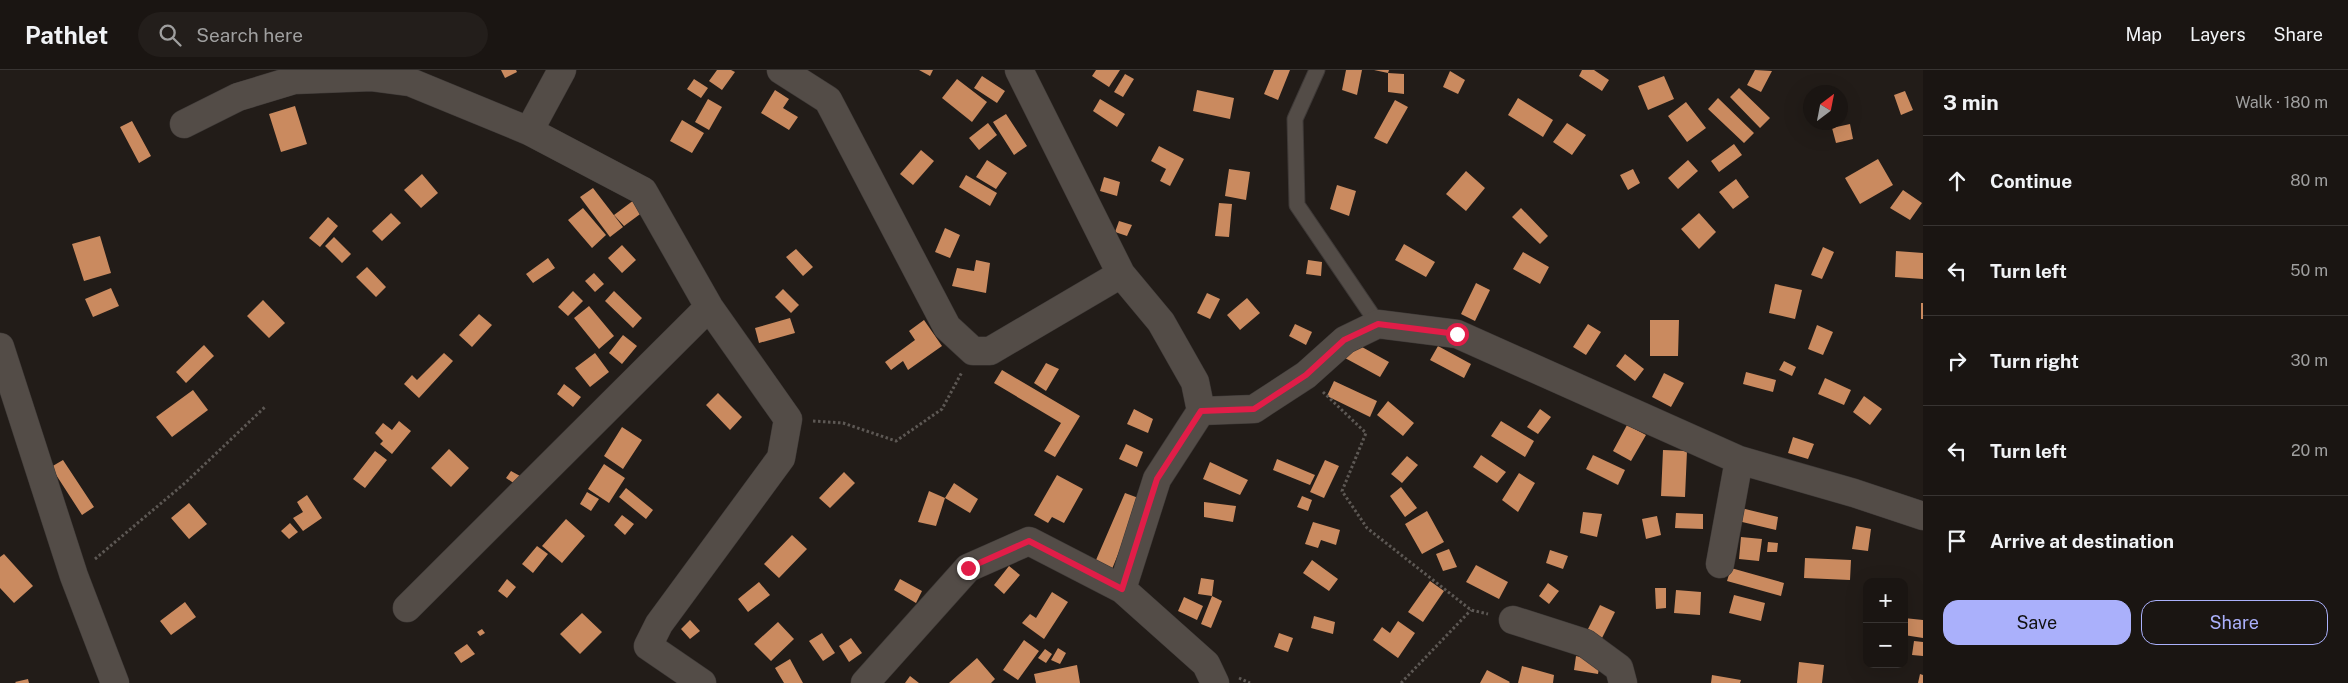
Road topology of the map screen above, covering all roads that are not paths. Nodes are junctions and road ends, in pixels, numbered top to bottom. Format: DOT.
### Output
graph roads {
  1 [pos="562,70"];
  2 [pos="781,70"];
  3 [pos="1019,70"];
  4 [pos="1316,70"];
  5 [pos="184,124"];
  6 [pos="529,131"];
  7 [pos="1121,274"];
  8 [pos="709,307"];
  9 [pos="1378,324"];
  10 [pos="0,347"];
  11 [pos="1201,411"];
  12 [pos="1740,460"];
  13 [pos="1923,516"];
  14 [pos="1720,564"];
  15 [pos="1122,589"];
  16 [pos="408,608"];
  17 [pos="1513,620"];
  18 [pos="115,683"];
  19 [pos="702,683"];
  20 [pos="865,683"];
  21 [pos="1215,683"];
  22 [pos="1623,683"];
  1 -- 6 [label="street"];
  2 -- 7 [label="street"];
  3 -- 7 [label="street"];
  4 -- 9 [label="lane"];
  5 -- 6 [label="street"];
  6 -- 8 [label="street"];
  7 -- 11 [label="street"];
  8 -- 16 [label="street"];
  8 -- 19 [label="street"];
  9 -- 11 [label="street"];
  9 -- 12 [label="street"];
  10 -- 18 [label="street"];
  11 -- 15 [label="street"];
  12 -- 13 [label="street"];
  12 -- 14 [label="street"];
  15 -- 20 [label="street"];
  15 -- 21 [label="street"];
  17 -- 22 [label="street"];
}
